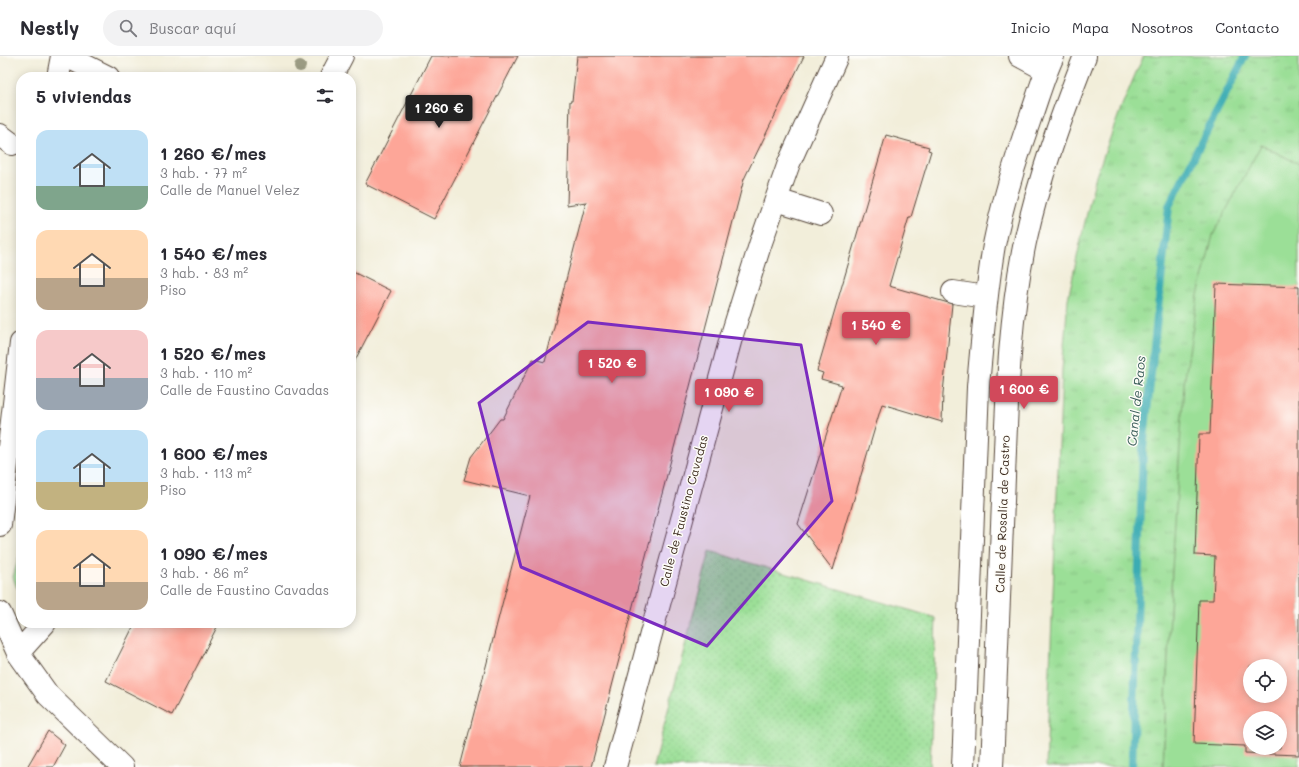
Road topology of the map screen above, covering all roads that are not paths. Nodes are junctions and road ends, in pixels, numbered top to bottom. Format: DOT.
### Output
graph roads {
  1 [pos="62,56"];
  2 [pos="66,56"];
  3 [pos="342,56"];
  4 [pos="838,56"];
  5 [pos="1020,56"];
  6 [pos="1085,56"];
  7 [pos="1050,63"];
  8 [pos="59,72"];
  9 [pos="98,72"];
  10 [pos="334,72"];
  11 [pos="776,200"];
  12 [pos="821,214"];
  13 [pos="953,292"];
  14 [pos="986,297"];
  15 [pos="16,386"];
  16 [pos="0,525"];
  17 [pos="0,614"];
  18 [pos="40,628"];
  19 [pos="18,653"];
  20 [pos="122,767"];
  21 [pos="615,767"];
  22 [pos="963,767"];
  23 [pos="992,767"];
  1 -- 8 [label="street"];
  2 -- 9 [label="street"];
  3 -- 10 [label="street"];
  4 -- 11 [label="street, Calle de Faustino Cavadas"];
  5 -- 7 [label="street"];
  6 -- 23 [label="street, Calle de Rosalía de Castro"];
  7 -- 14 [label="street"];
  11 -- 12 [label="street"];
  11 -- 21 [label="street, Calle de Faustino Cavadas"];
  13 -- 14 [label="street"];
  14 -- 22 [label="street"];
  15 -- 16 [label="street"];
  17 -- 19 [label="street"];
  18 -- 19 [label="street"];
  19 -- 20 [label="street"];
}
